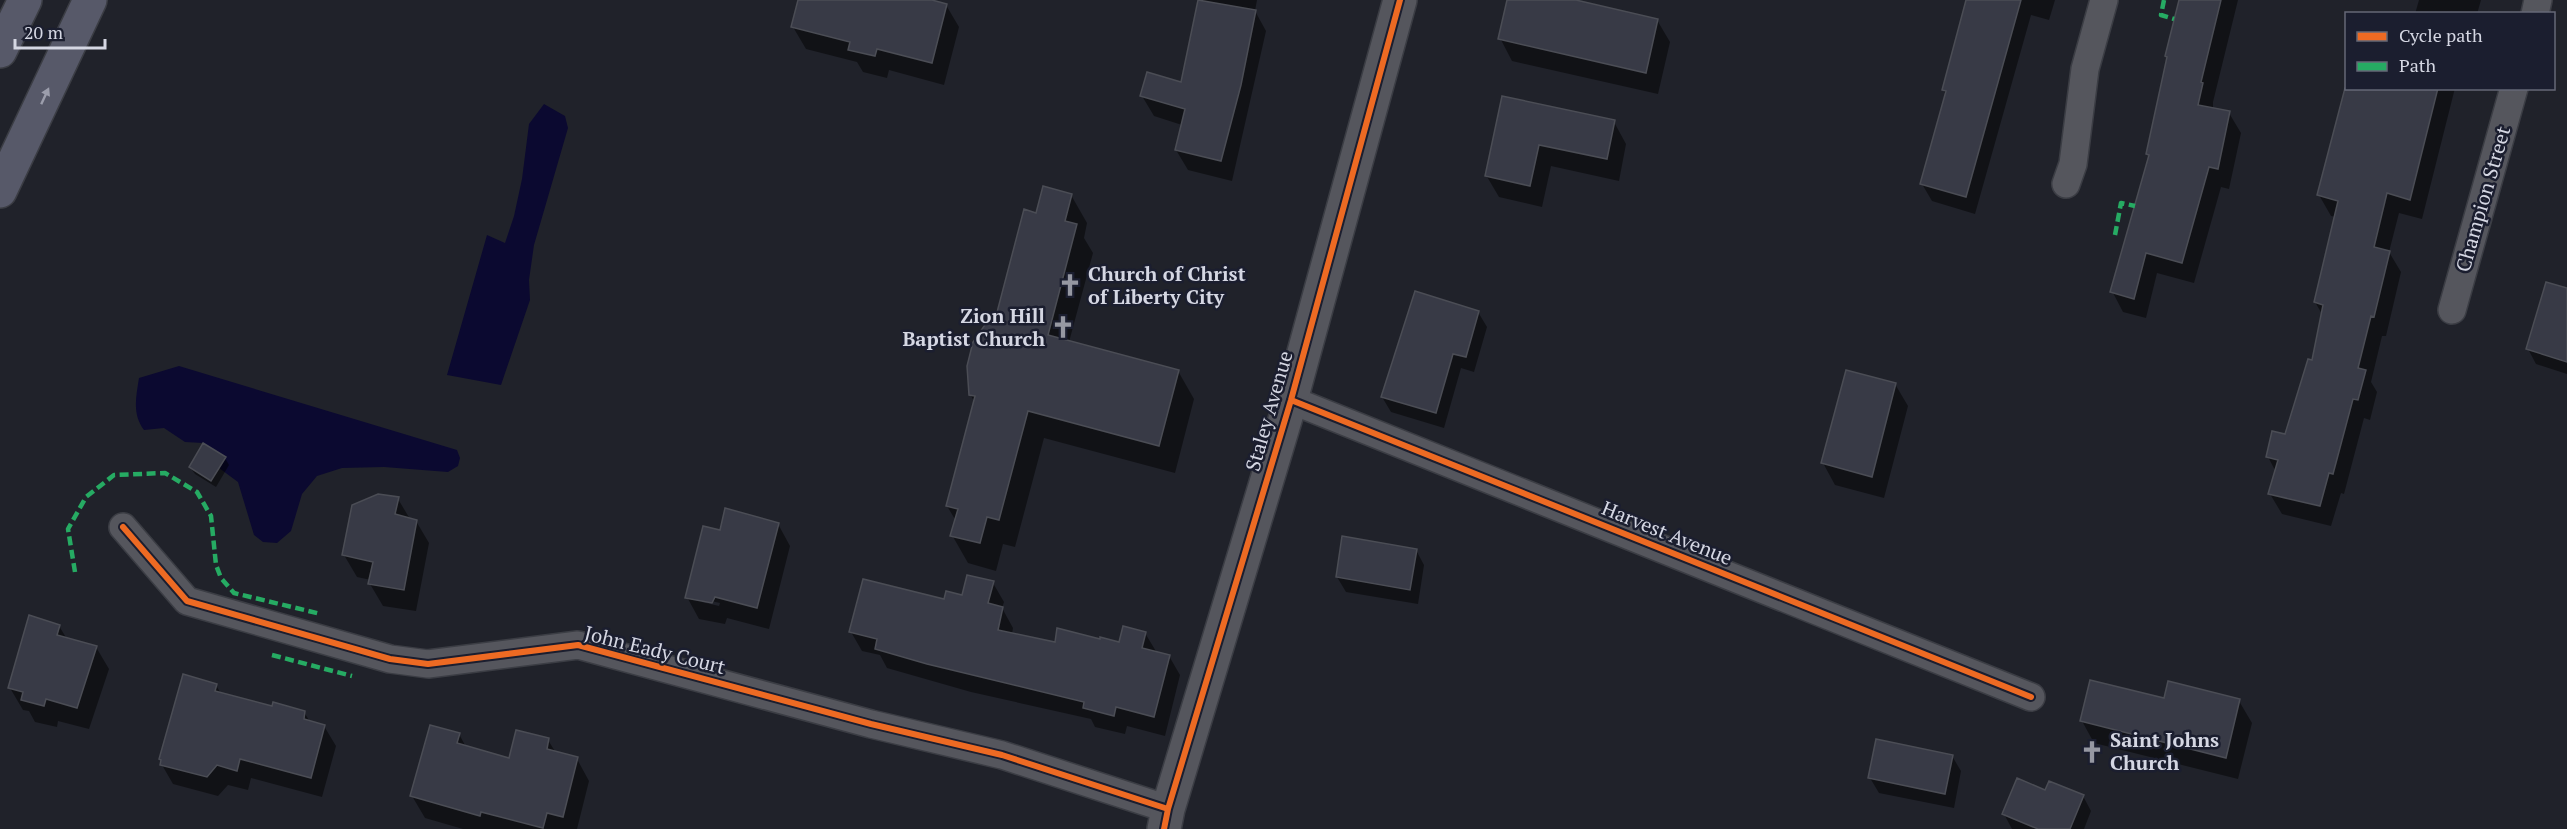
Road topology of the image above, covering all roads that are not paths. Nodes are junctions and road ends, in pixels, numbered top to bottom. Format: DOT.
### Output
graph roads {
  1 [pos="25,0"];
  2 [pos="90,0"];
  3 [pos="1400,0"];
  4 [pos="2104,0"];
  5 [pos="0,51"];
  6 [pos="2513,90"];
  7 [pos="2066,184"];
  8 [pos="0,191"];
  9 [pos="2452,310"];
  10 [pos="1290,400"];
  11 [pos="123,527"];
  12 [pos="2031,697"];
  13 [pos="1166,819"];
  1 -- 5 [label="highway"];
  8 -- 2 [label="highway, one-way"];
  3 -- 10 [label="street, Staley Avenue"];
  4 -- 7 [label="street"];
  6 -- 9 [label="street, Champion Street"];
  10 -- 12 [label="street, Harvest Avenue"];
  10 -- 13 [label="street, Staley Avenue"];
  11 -- 13 [label="street, John Eady Court"];
}
